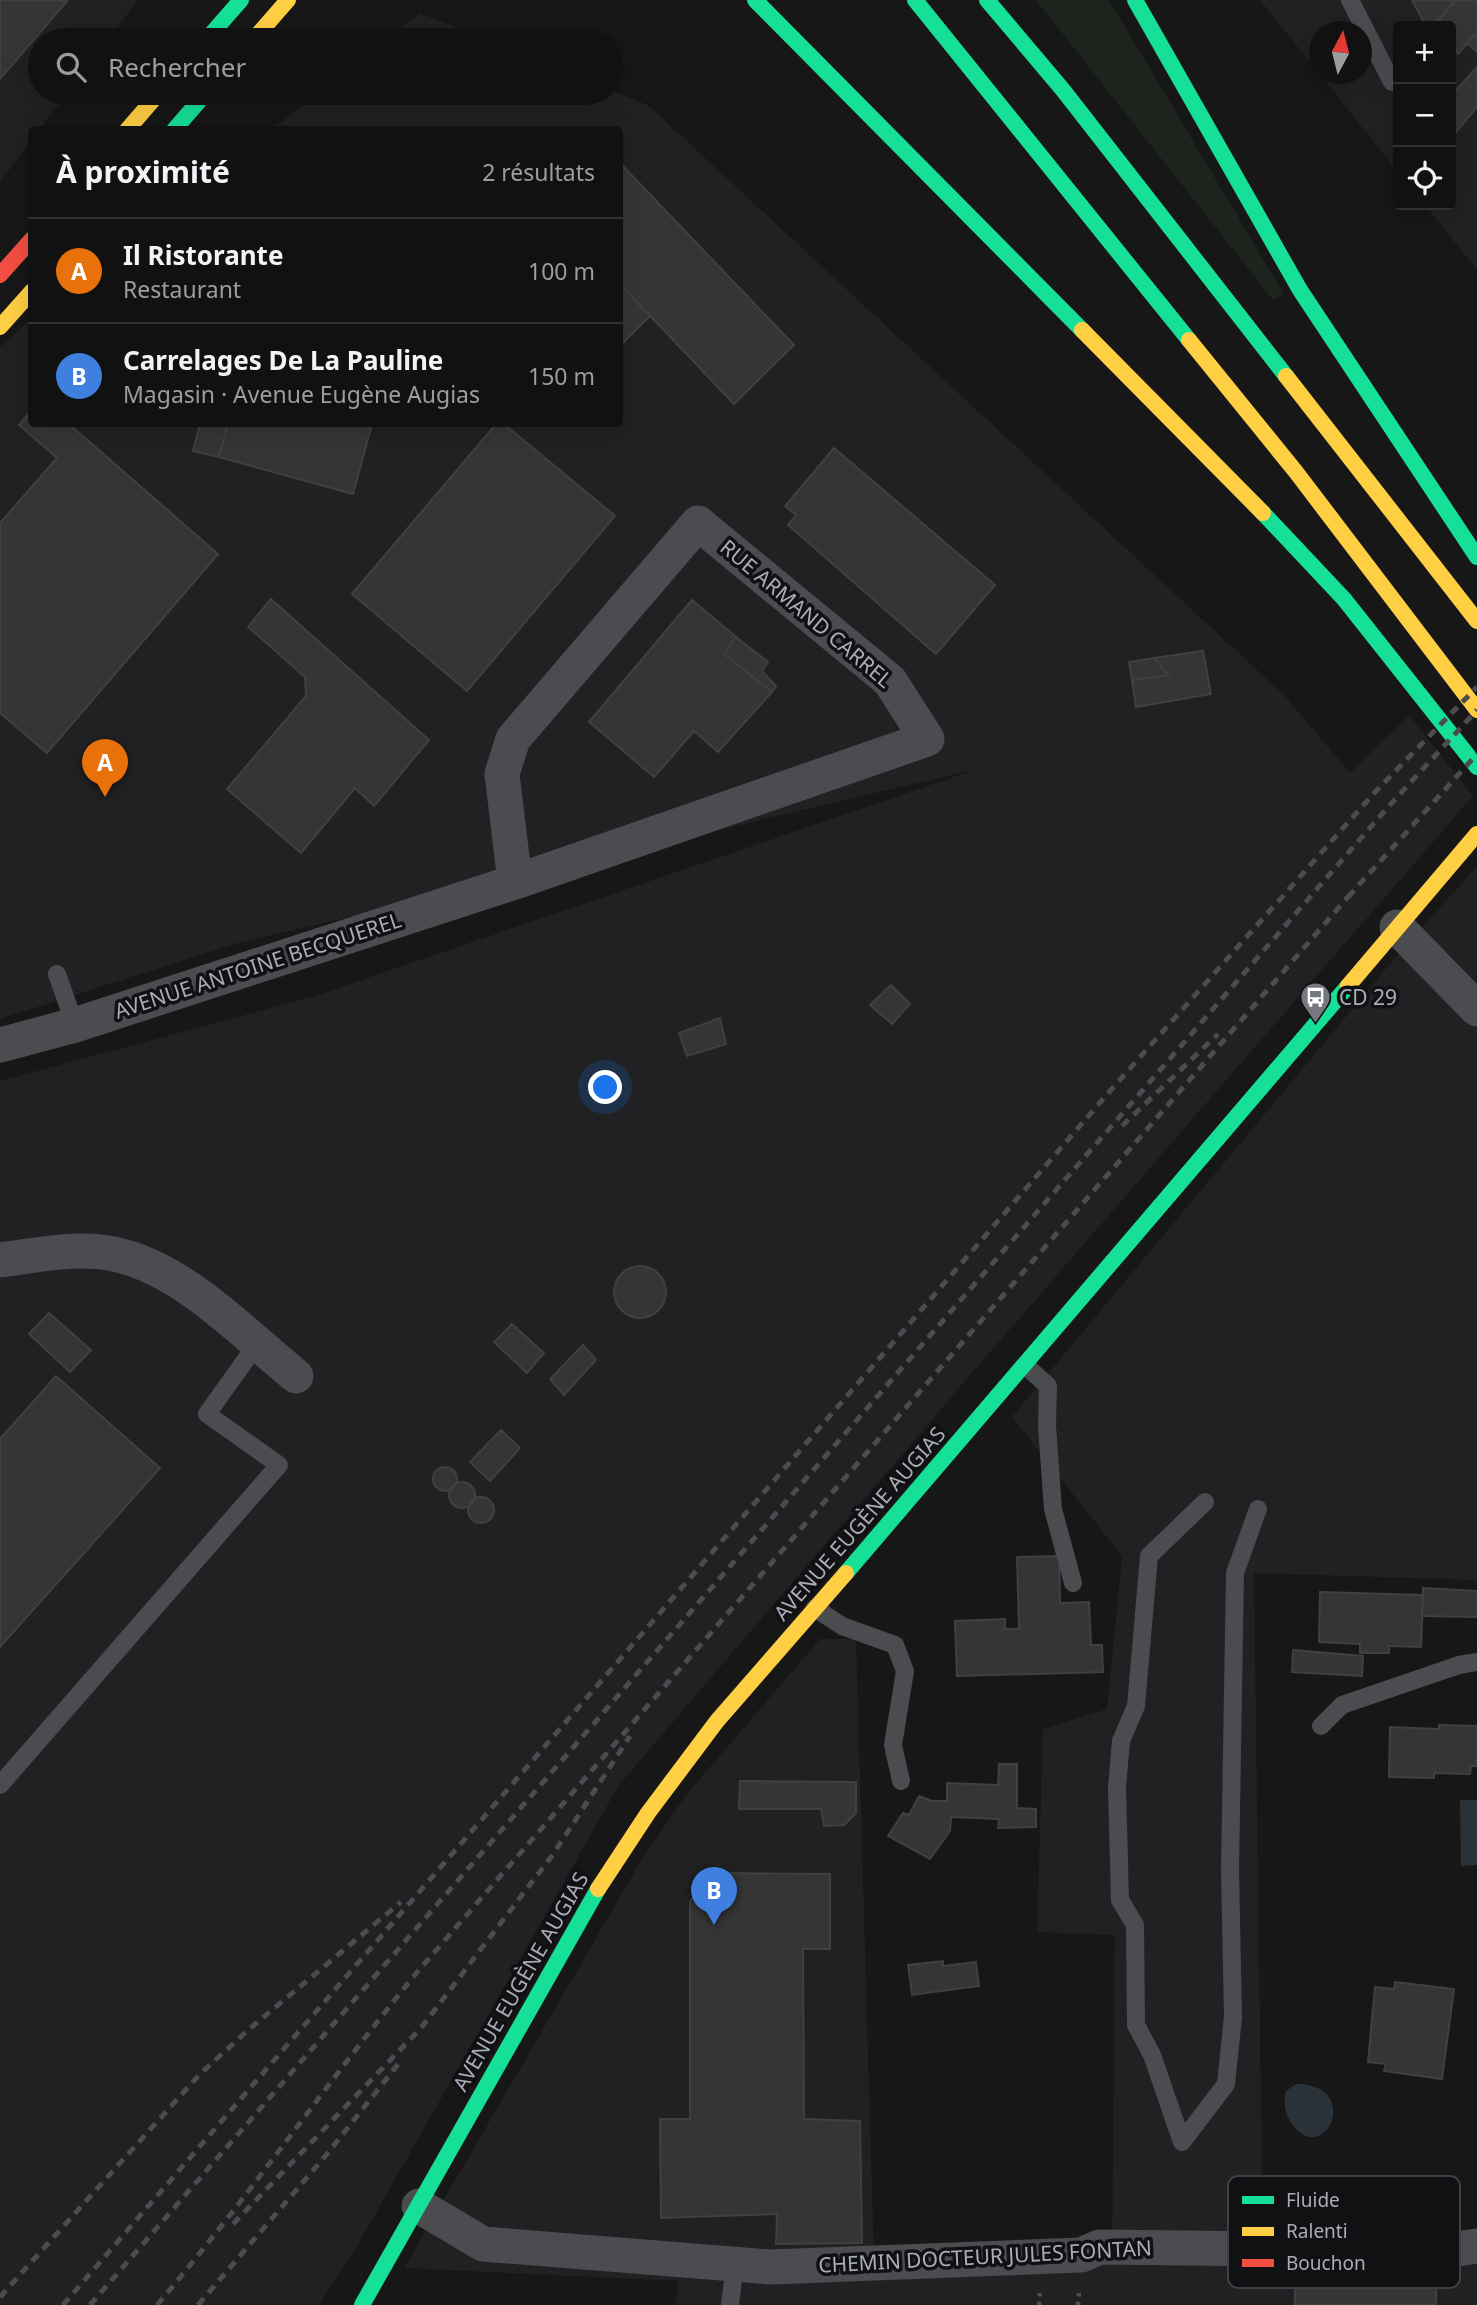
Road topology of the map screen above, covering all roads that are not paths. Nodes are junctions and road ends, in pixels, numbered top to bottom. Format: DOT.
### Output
graph roads {
  1 [pos="242,0"];
  2 [pos="288,0"];
  3 [pos="755,0"];
  4 [pos="915,0"];
  5 [pos="987,0"];
  6 [pos="1135,0"];
  7 [pos="1350,0"];
  8 [pos="217,28"];
  9 [pos="264,28"];
  10 [pos="1392,82"];
  11 [pos="149,105"];
  12 [pos="196,105"];
  13 [pos="130,126"];
  14 [pos="177,126"];
  15 [pos="28,244"];
  16 [pos="0,275"];
  17 [pos="28,296"];
  18 [pos="0,327"];
  19 [pos="1477,557"];
  20 [pos="1477,621"];
  21 [pos="1477,710"];
  22 [pos="1477,767"];
  23 [pos="1477,834"];
  24 [pos="515,882"];
  25 [pos="1397,927"];
  26 [pos="57,974"];
  27 [pos="1477,1009"];
  28 [pos="75,1025"];
  29 [pos="0,1045"];
  30 [pos="0,1261"];
  31 [pos="257,1344"];
  32 [pos="1026,1366"];
  33 [pos="296,1376"];
  34 [pos="1205,1502"];
  35 [pos="1258,1508"];
  36 [pos="1073,1583"];
  37 [pos="815,1608"];
  38 [pos="1477,1662"];
  39 [pos="1321,1727"];
  40 [pos="901,1781"];
  41 [pos="0,1785"];
  42 [pos="419,2206"];
  43 [pos="1228,2248"];
  44 [pos="735,2263"];
  45 [pos="362,2305"];
  46 [pos="730,2305"];
  1 -- 8 [label="main road"];
  2 -- 9 [label="main road"];
  3 -- 22 [label="main road"];
  4 -- 21 [label="main road"];
  5 -- 20 [label="main road"];
  6 -- 19 [label="main road"];
  7 -- 10 [label="lane"];
  11 -- 13 [label="main road"];
  12 -- 14 [label="main road"];
  15 -- 16 [label="main road"];
  17 -- 18 [label="main road"];
  23 -- 25 [label="main road, AVENUE EUGÈNE AUGIAS"];
  24 -- 24 [label="street, RUE ARMAND CARREL"];
  24 -- 28 [label="street, AVENUE ANTOINE BECQUEREL"];
  25 -- 27 [label="street"];
  25 -- 32 [label="main road, AVENUE EUGÈNE AUGIAS"];
  26 -- 28 [label="lane"];
  28 -- 29 [label="street, AVENUE ANTOINE BECQUEREL"];
  30 -- 31 [label="street"];
  31 -- 33 [label="street"];
  31 -- 41 [label="lane"];
  32 -- 36 [label="lane"];
  32 -- 37 [label="main road, AVENUE EUGÈNE AUGIAS"];
  34 -- 35 [label="lane"];
  37 -- 40 [label="lane"];
  37 -- 42 [label="main road, AVENUE EUGÈNE AUGIAS"];
  38 -- 39 [label="lane"];
  42 -- 44 [label="street, CHEMIN DOCTEUR JULES FONTAN"];
  42 -- 45 [label="main road, AVENUE EUGÈNE AUGIAS"];
  43 -- 44 [label="street, CHEMIN DOCTEUR JULES FONTAN"];
  44 -- 46 [label="lane"];
}
